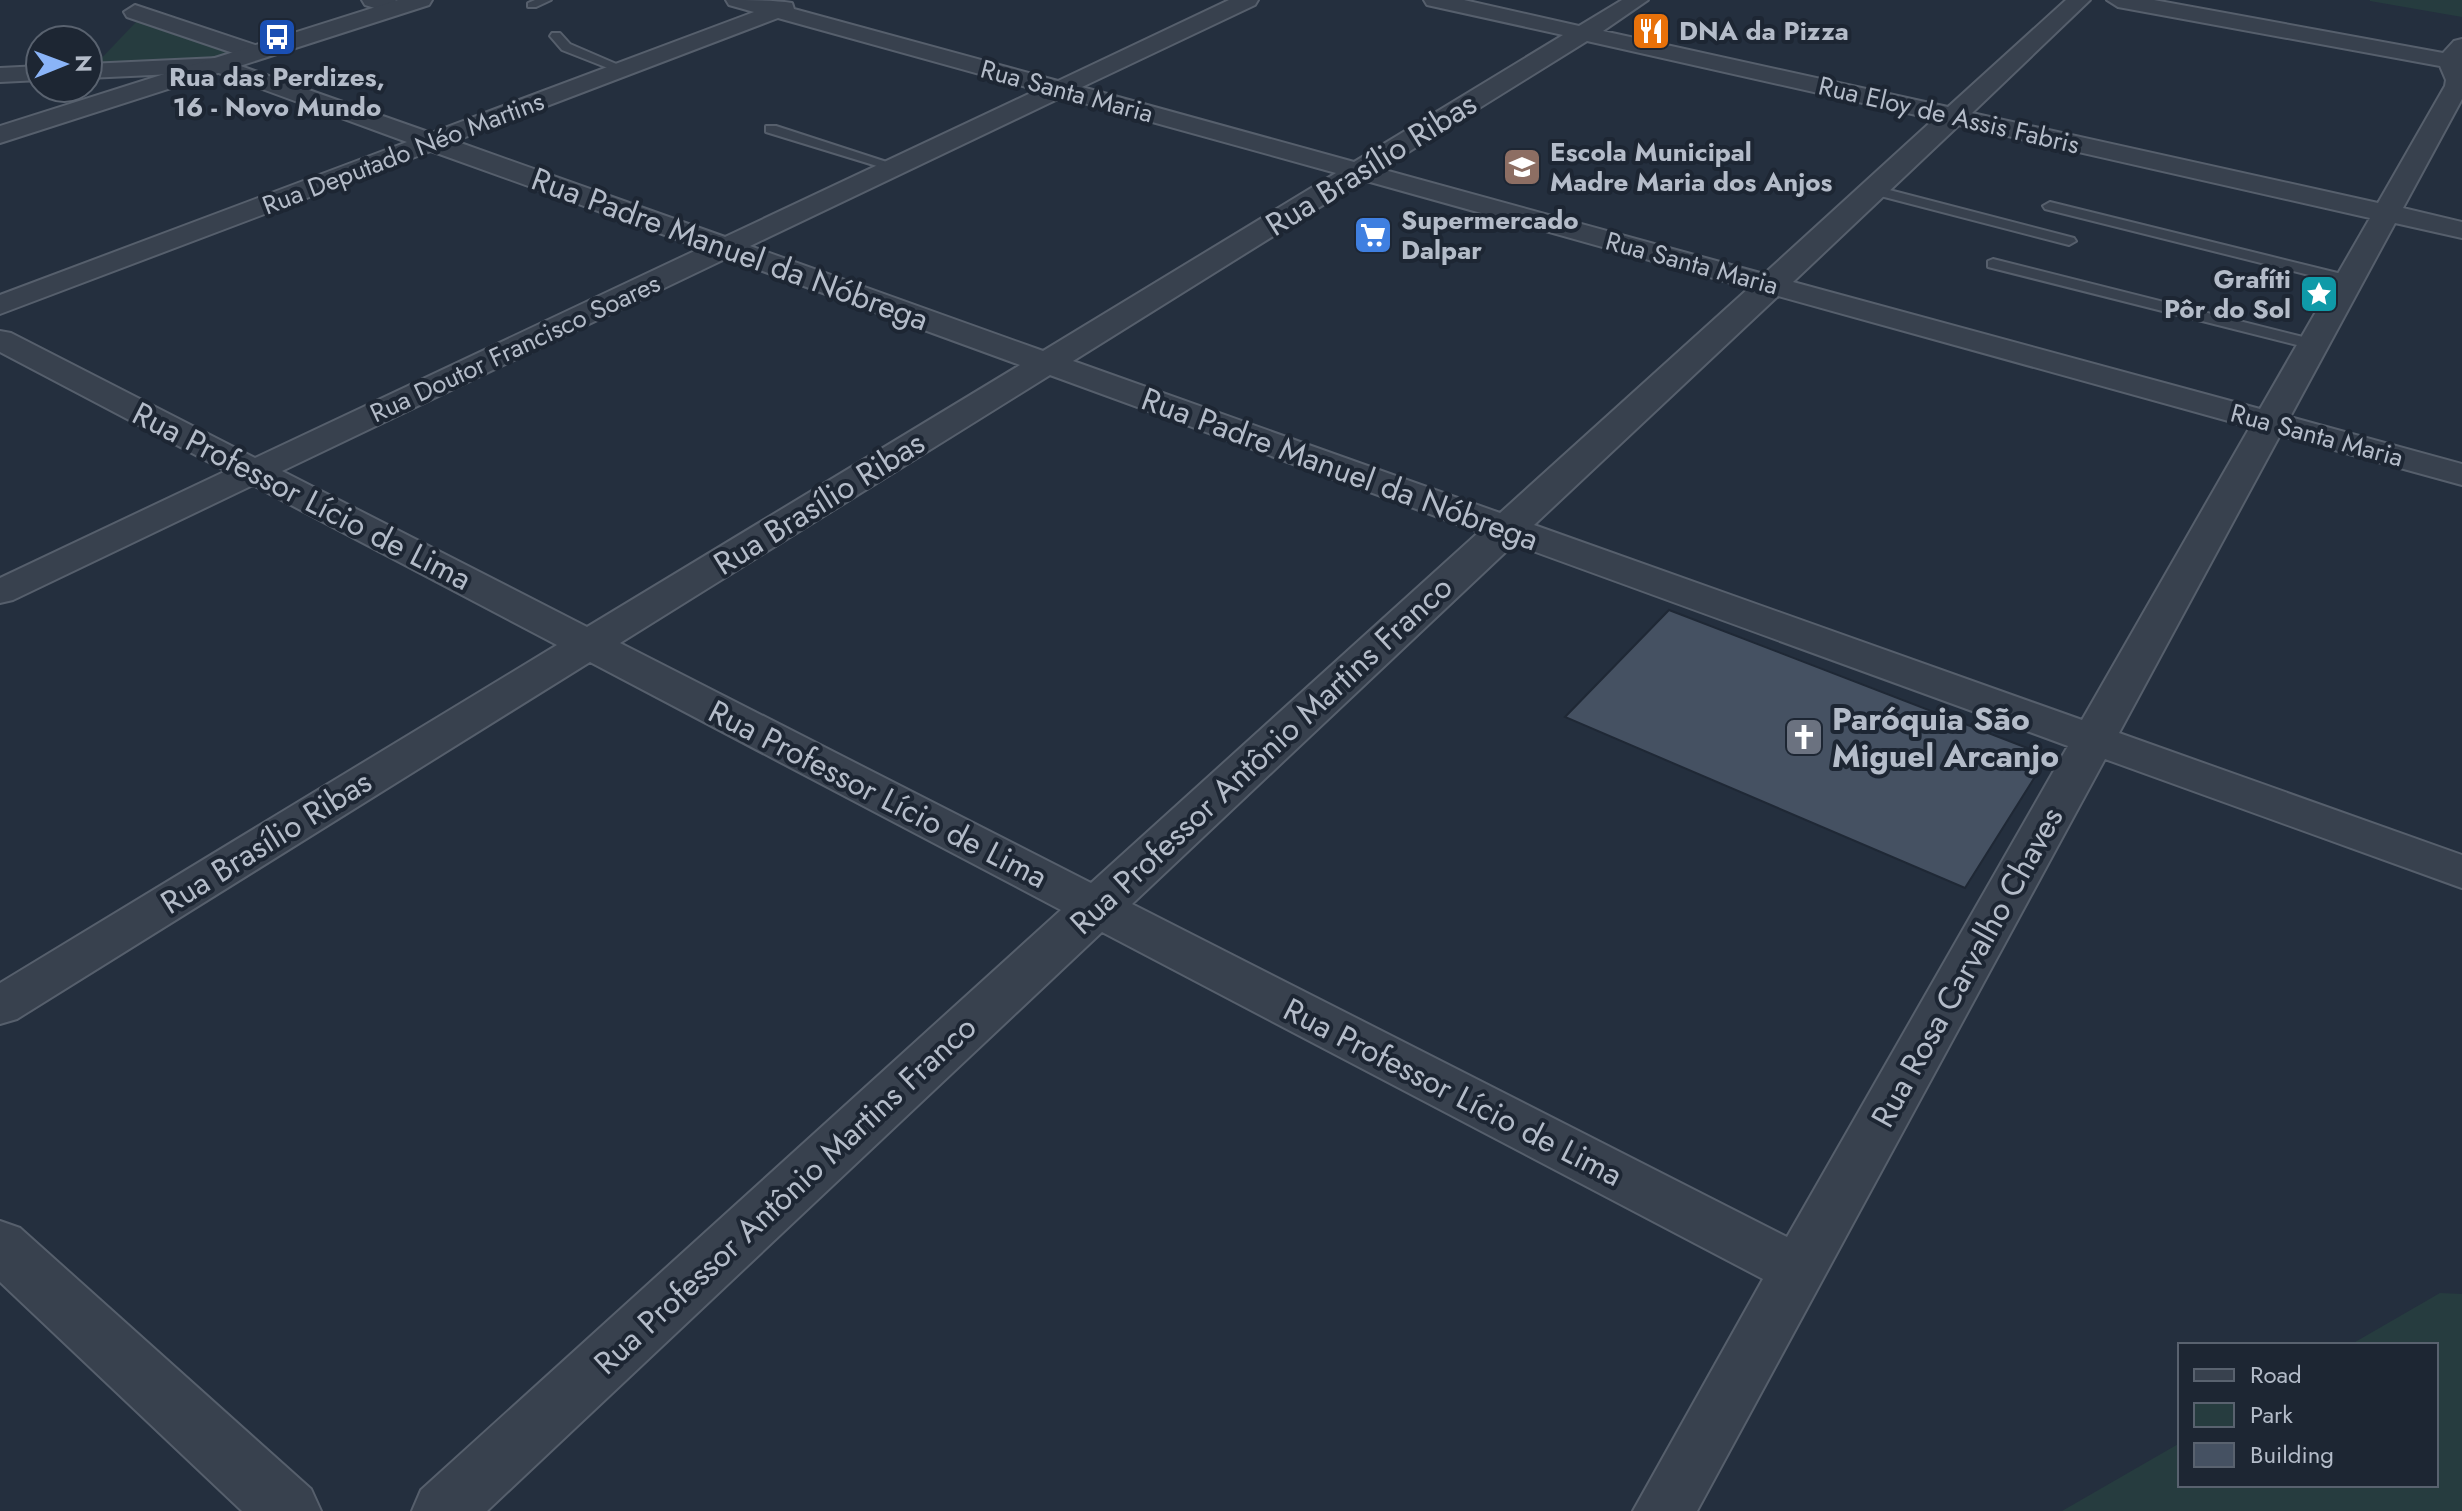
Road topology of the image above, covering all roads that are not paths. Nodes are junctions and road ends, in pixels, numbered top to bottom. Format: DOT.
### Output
graph roads {
  1 [pos="373,0"];
  2 [pos="421,0"];
  3 [pos="545,0"];
  4 [pos="737,0"];
  5 [pos="805,0"];
  6 [pos="1247,0"];
  7 [pos="1435,0"];
  8 [pos="1637,0"];
  9 [pos="2079,0"];
  10 [pos="2118,0"];
  11 [pos="532,5"];
  12 [pos="140,6"];
  13 [pos="397,8"];
  14 [pos="776,11"];
  15 [pos="116,32"];
  16 [pos="1583,33"];
  17 [pos="556,36"];
  18 [pos="256,53"];
  19 [pos="2456,53"];
  20 [pos="104,62"];
  21 [pos="218,65"];
  22 [pos="622,69"];
  23 [pos="24,74"];
  24 [pos="0,75"];
  25 [pos="1060,89"];
  26 [pos="1954,116"];
  27 [pos="771,129"];
  28 [pos="0,135"];
  29 [pos="431,142"];
  30 [pos="895,167"];
  31 [pos="1358,171"];
  32 [pos="1874,190"];
  33 [pos="2050,206"];
  34 [pos="2386,213"];
  35 [pos="2462,230"];
  36 [pos="2069,241"];
  37 [pos="725,248"];
  38 [pos="1993,264"];
  39 [pos="2349,280"];
  40 [pos="1771,285"];
  41 [pos="0,305"];
  42 [pos="0,340"];
  43 [pos="2313,344"];
  44 [pos="1046,363"];
  45 [pos="2270,422"];
  46 [pos="254,472"];
  47 [pos="2462,475"];
  48 [pos="1507,529"];
  49 [pos="0,592"];
  50 [pos="589,644"];
  51 [pos="2093,740"];
  52 [pos="2462,872"];
  53 [pos="1096,908"];
  54 [pos="0,1006"];
  55 [pos="0,1245"];
  56 [pos="1798,1270"];
  57 [pos="288,1511"];
  58 [pos="443,1511"];
  59 [pos="1664,1511"];
  1 -- 13 [label="street"];
  2 -- 13 [label="street"];
  3 -- 11 [label="lane"];
  4 -- 14 [label="street, Rua Santa Maria"];
  5 -- 14 [label="street, Rua Deputado Néo Martins"];
  6 -- 25 [label="street, Rua Doutor Francisco Soares"];
  7 -- 16 [label="street, Rua Eloy de Assis Fabris"];
  8 -- 16 [label="street, Rua Brasílio Ribas"];
  9 -- 26 [label="street, Rua Professor Antônio Martins Franco"];
  10 -- 19 [label="street"];
  12 -- 15 [label="street"];
  12 -- 18 [label="street"];
  13 -- 18 [label="street"];
  14 -- 22 [label="street, Rua Deputado Néo Martins"];
  14 -- 25 [label="street, Rua Santa Maria"];
  16 -- 26 [label="street, Rua Eloy de Assis Fabris"];
  16 -- 31 [label="street, Rua Brasílio Ribas"];
  17 -- 22 [label="lane"];
  18 -- 21 [label="street"];
  19 -- 34 [label="street, Rua Rosa Carvalho Chaves"];
  20 -- 21 [label="street"];
  21 -- 28 [label="street"];
  21 -- 29 [label="street, Rua Padre Manuel da Nóbrega"];
  22 -- 29 [label="street, Rua Deputado Néo Martins"];
  23 -- 24 [label="street"];
  25 -- 30 [label="street, Rua Doutor Francisco Soares"];
  25 -- 31 [label="street, Rua Santa Maria"];
  26 -- 32 [label="street, Rua Professor Antônio Martins Franco"];
  26 -- 34 [label="street, Rua Eloy de Assis Fabris"];
  27 -- 30 [label="lane"];
  29 -- 37 [label="street, Rua Padre Manuel da Nóbrega"];
  29 -- 41 [label="street, Rua Deputado Néo Martins"];
  30 -- 37 [label="street, Rua Doutor Francisco Soares"];
  31 -- 40 [label="street, Rua Santa Maria"];
  31 -- 44 [label="street, Rua Brasílio Ribas"];
  32 -- 36 [label="lane"];
  32 -- 40 [label="street, Rua Professor Antônio Martins Franco"];
  33 -- 39 [label="lane"];
  34 -- 35 [label="street, Rua Eloy de Assis Fabris"];
  34 -- 39 [label="street, Rua Rosa Carvalho Chaves"];
  37 -- 44 [label="street, Rua Padre Manuel da Nóbrega"];
  37 -- 46 [label="street, Rua Doutor Francisco Soares"];
  38 -- 43 [label="lane"];
  39 -- 43 [label="street, Rua Rosa Carvalho Chaves"];
  40 -- 45 [label="street, Rua Santa Maria"];
  40 -- 48 [label="street, Rua Professor Antônio Martins Franco"];
  42 -- 46 [label="street, Rua Professor Lício de Lima"];
  43 -- 45 [label="street, Rua Rosa Carvalho Chaves"];
  44 -- 48 [label="street, Rua Padre Manuel da Nóbrega"];
  44 -- 50 [label="street, Rua Brasílio Ribas"];
  45 -- 47 [label="street, Rua Santa Maria"];
  45 -- 51 [label="street, Rua Rosa Carvalho Chaves"];
  46 -- 49 [label="street, Rua Doutor Francisco Soares"];
  46 -- 50 [label="street, Rua Professor Lício de Lima"];
  48 -- 51 [label="street, Rua Padre Manuel da Nóbrega"];
  48 -- 53 [label="street, Rua Professor Antônio Martins Franco"];
  50 -- 53 [label="street, Rua Professor Lício de Lima"];
  50 -- 54 [label="street, Rua Brasílio Ribas"];
  51 -- 52 [label="street, Rua Padre Manuel da Nóbrega"];
  51 -- 56 [label="street, Rua Rosa Carvalho Chaves"];
  53 -- 56 [label="street, Rua Professor Lício de Lima"];
  53 -- 58 [label="street, Rua Professor Antônio Martins Franco"];
  55 -- 57 [label="street"];
  56 -- 59 [label="street, Rua Rosa Carvalho Chaves"];
}
